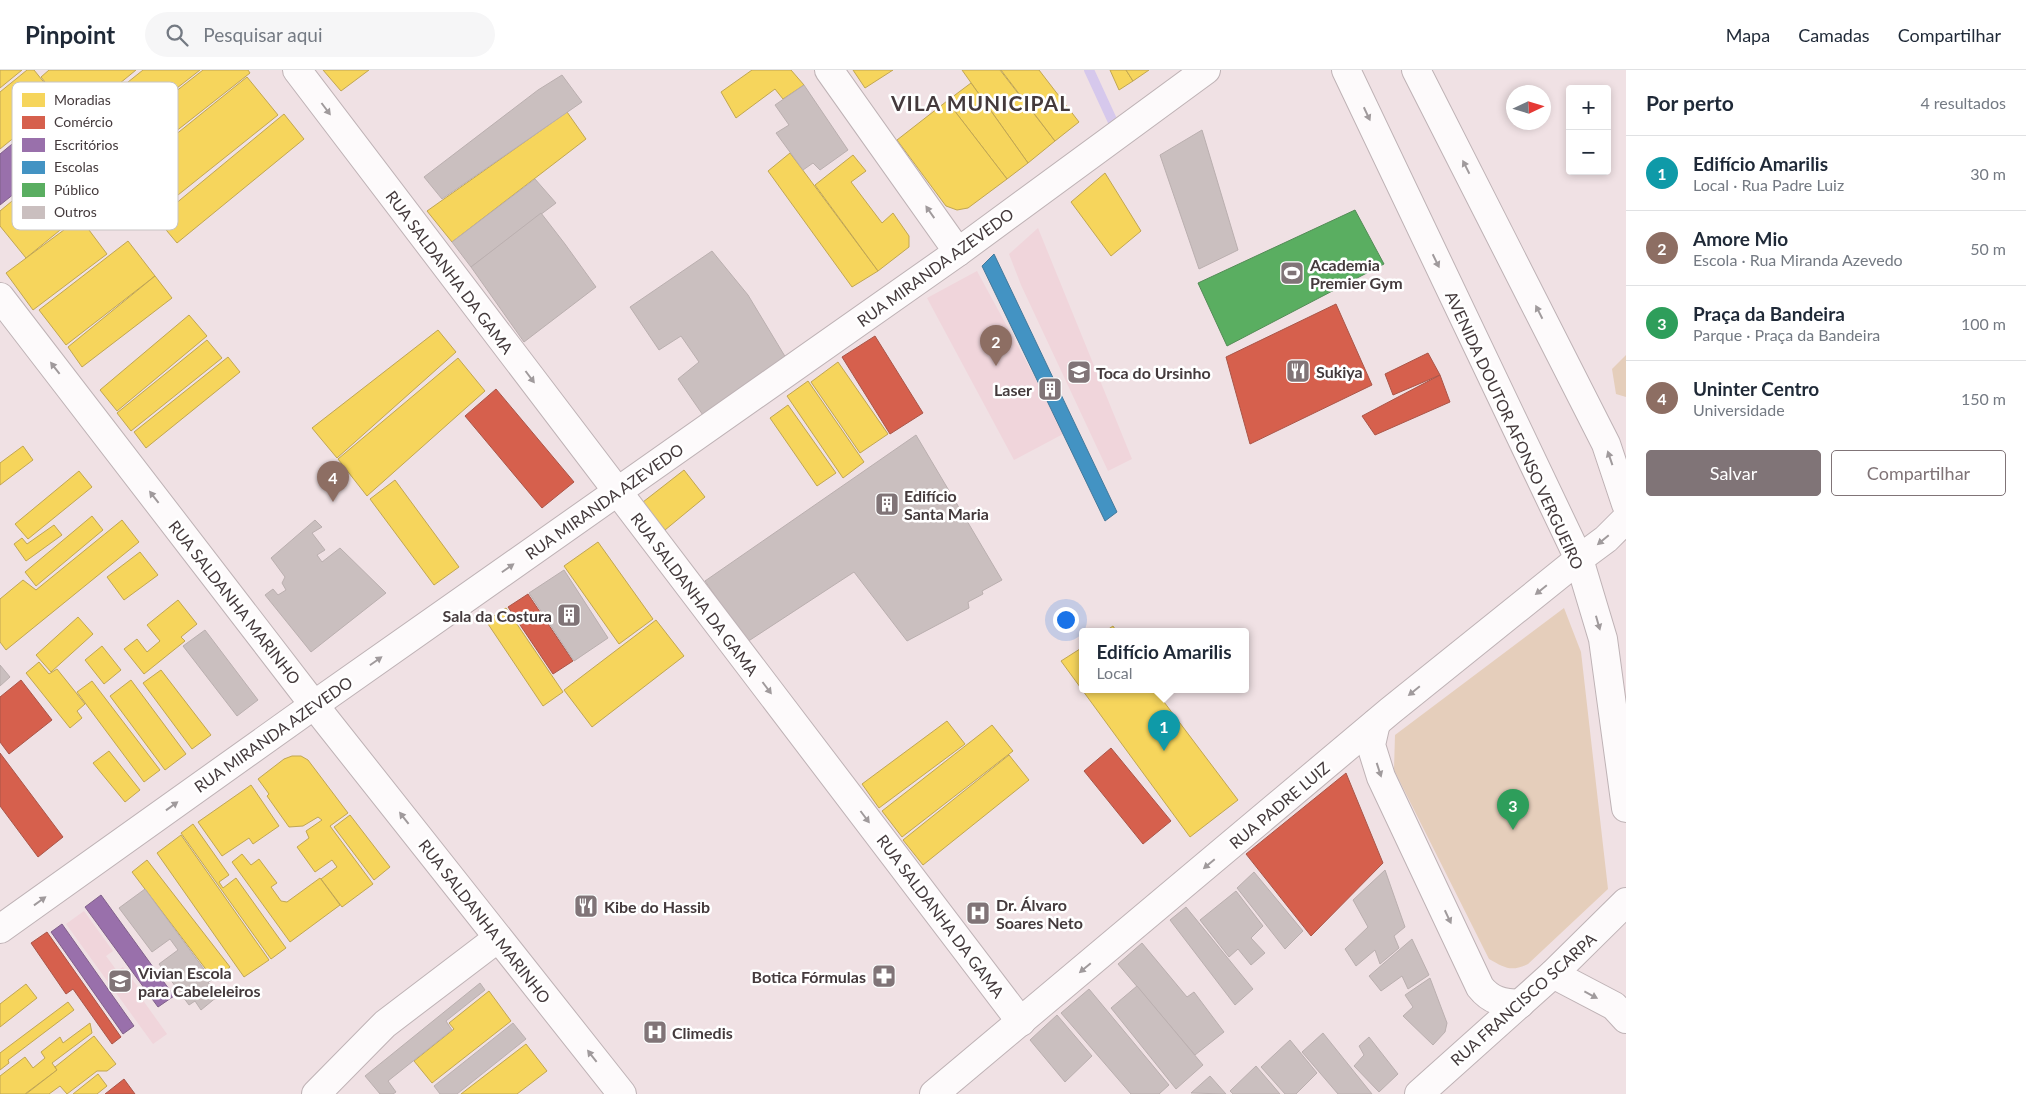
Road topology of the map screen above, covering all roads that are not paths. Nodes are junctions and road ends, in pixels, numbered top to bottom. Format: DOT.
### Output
graph roads {
  1 [pos="297,70"];
  2 [pos="829,70"];
  3 [pos="1206,70"];
  4 [pos="1346,70"];
  5 [pos="1416,70"];
  6 [pos="958,252"];
  7 [pos="0,297"];
  8 [pos="617,491"];
  9 [pos="1626,504"];
  10 [pos="1626,519"];
  11 [pos="1579,559"];
  12 [pos="314,705"];
  13 [pos="1376,723"];
  14 [pos="1626,808"];
  15 [pos="1626,902"];
  16 [pos="0,929"];
  17 [pos="498,938"];
  18 [pos="1553,974"];
  19 [pos="1520,1004"];
  20 [pos="1626,1019"];
  21 [pos="1022,1022"];
  22 [pos="316,1094"];
  23 [pos="622,1094"];
  24 [pos="934,1094"];
  25 [pos="1419,1094"];
  1 -- 8 [label="street, RUA SALDANHA DA GAMA, one-way"];
  6 -- 2 [label="street, one-way"];
  3 -- 6 [label="street, RUA MIRANDA AZEVEDO"];
  4 -- 11 [label="street, AVENIDA DOUTOR AFONSO VERGUEIRO, one-way"];
  9 -- 5 [label="street, one-way"];
  6 -- 8 [label="street, RUA MIRANDA AZEVEDO"];
  12 -- 7 [label="street, RUA SALDANHA MARINHO, one-way"];
  12 -- 8 [label="street, RUA MIRANDA AZEVEDO, one-way"];
  8 -- 21 [label="street, RUA SALDANHA DA GAMA, one-way"];
  10 -- 11 [label="street, RUA PADRE LUIZ, one-way"];
  11 -- 13 [label="street, RUA PADRE LUIZ, one-way"];
  11 -- 14 [label="street, AVENIDA DOUTOR AFONSO VERGUEIRO, one-way"];
  16 -- 12 [label="street, RUA MIRANDA AZEVEDO, one-way"];
  17 -- 12 [label="street, RUA SALDANHA MARINHO, one-way"];
  13 -- 19 [label="street, one-way"];
  13 -- 21 [label="street, RUA PADRE LUIZ, one-way"];
  15 -- 18 [label="street, RUA FRANCISCO SCARPA"];
  17 -- 22 [label="street"];
  23 -- 17 [label="street, RUA SALDANHA MARINHO, one-way"];
  18 -- 19 [label="street, RUA FRANCISCO SCARPA"];
  18 -- 20 [label="street, one-way"];
  19 -- 25 [label="street, RUA FRANCISCO SCARPA"];
  21 -- 24 [label="street, RUA PADRE LUIZ"];
}
